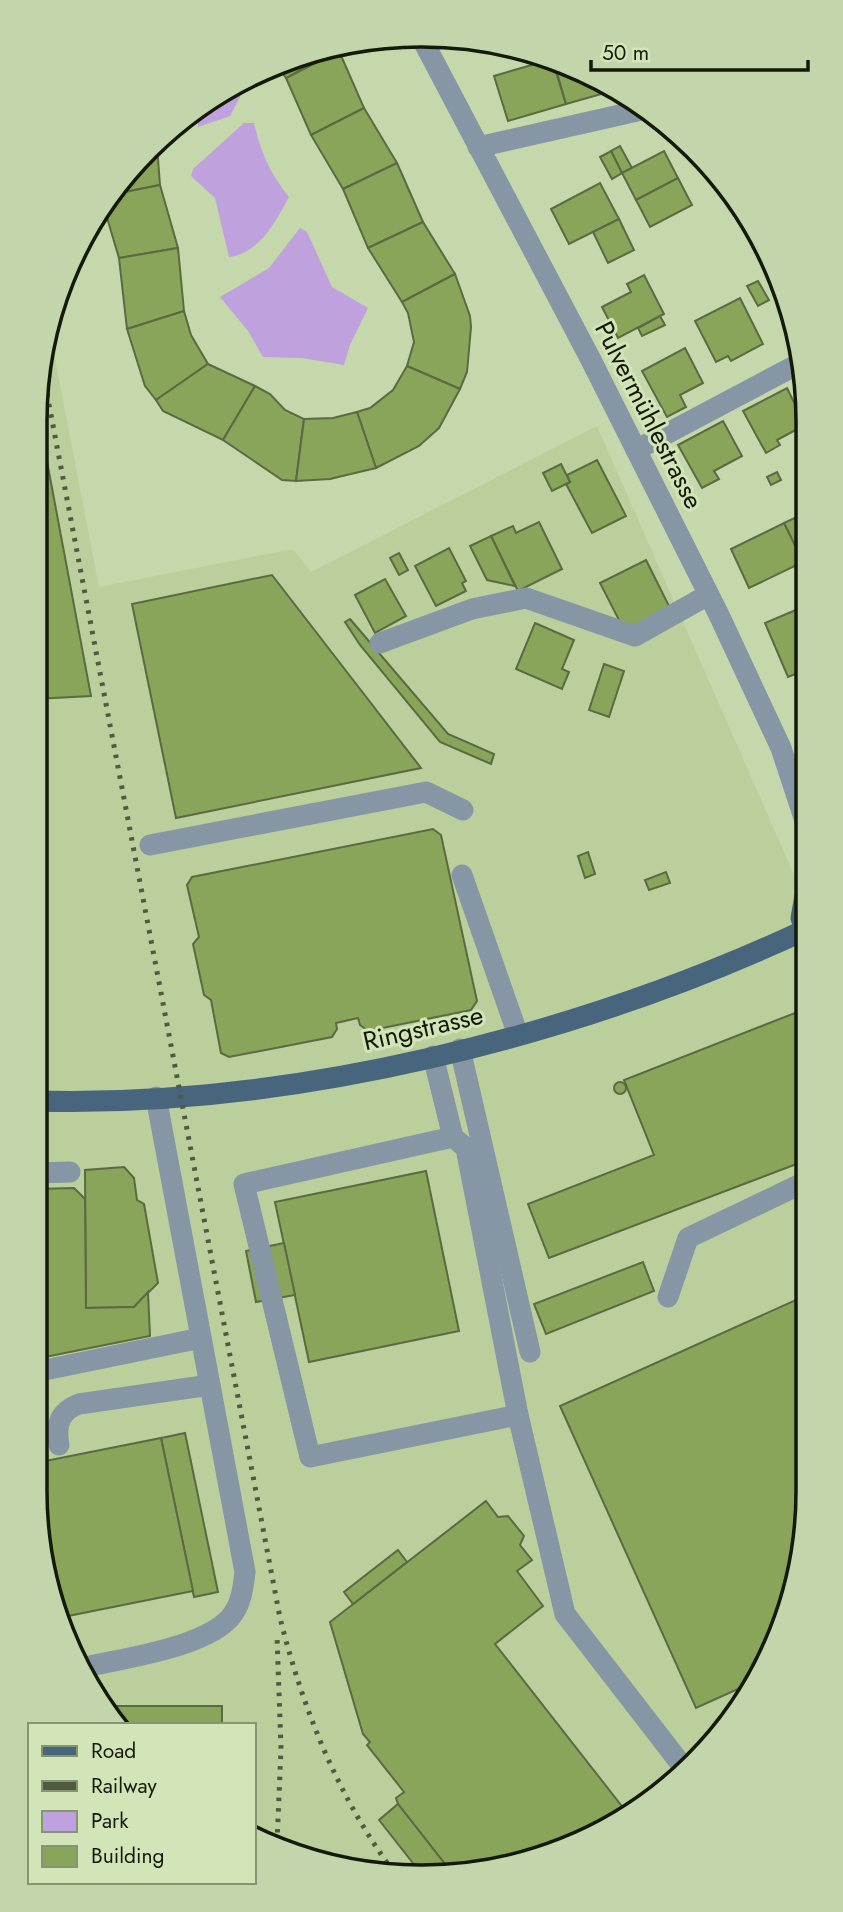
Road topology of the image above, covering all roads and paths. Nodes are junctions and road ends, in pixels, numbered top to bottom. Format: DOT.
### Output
graph roads {
  1 [pos="426,47"];
  2 [pos="632,112"];
  3 [pos="478,146"];
  4 [pos="792,367"];
  5 [pos="636,450"];
  6 [pos="709,595"];
  7 [pos="380,643"];
  8 [pos="796,794"];
  9 [pos="463,810"];
  10 [pos="150,845"];
  11 [pos="463,875"];
  12 [pos="796,935"];
  13 [pos="518,1035"];
  14 [pos="460,1049"];
  15 [pos="433,1056"];
  16 [pos="156,1097"];
  17 [pos="47,1101"];
  18 [pos="453,1137"];
  19 [pos="70,1172"];
  20 [pos="47,1173"];
  21 [pos="796,1186"];
  22 [pos="668,1297"];
  23 [pos="201,1338"];
  24 [pos="530,1352"];
  25 [pos="47,1369"];
  26 [pos="210,1385"];
  27 [pos="519,1415"];
  28 [pos="59,1445"];
  29 [pos="91,1666"];
  30 [pos="679,1762"];
  1 -- 3 [label="street, Pulvermühlestrasse"];
  2 -- 3 [label="street"];
  3 -- 5 [label="street, Pulvermühlestrasse"];
  4 -- 5 [label="street"];
  5 -- 6 [label="street, Pulvermühlestrasse"];
  6 -- 7 [label="street"];
  6 -- 8 [label="street, Pulvermühlestrasse"];
  9 -- 10 [label="street"];
  11 -- 13 [label="street"];
  12 -- 13 [label="main road, Ringstrasse"];
  13 -- 14 [label="main road, Ringstrasse"];
  14 -- 15 [label="main road, Ringstrasse"];
  14 -- 24 [label="street"];
  15 -- 16 [label="main road, Ringstrasse"];
  15 -- 18 [label="street"];
  16 -- 17 [label="main road, Ringstrasse"];
  16 -- 23 [label="street"];
  18 -- 27 [label="street"];
  18 -- 27 [label="street"];
  19 -- 20 [label="street"];
  21 -- 22 [label="street"];
  23 -- 25 [label="street"];
  23 -- 26 [label="street"];
  26 -- 28 [label="street"];
  26 -- 29 [label="street"];
  27 -- 30 [label="street"];
}
